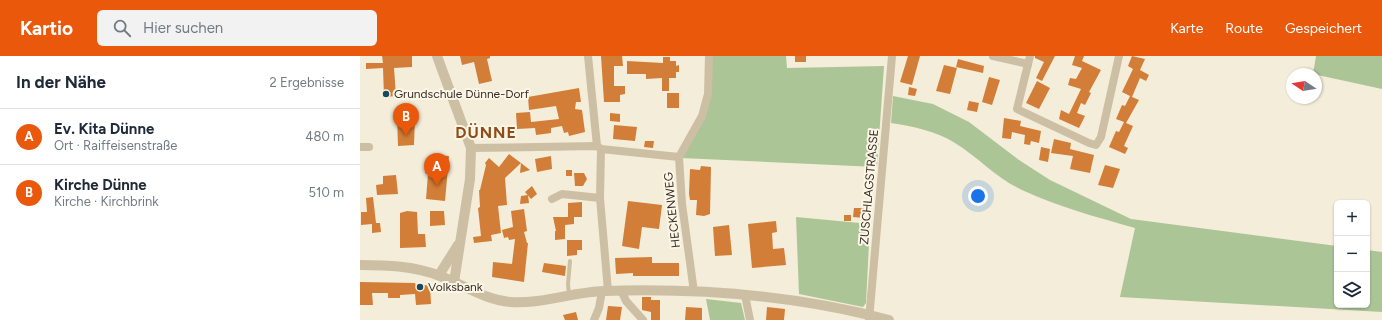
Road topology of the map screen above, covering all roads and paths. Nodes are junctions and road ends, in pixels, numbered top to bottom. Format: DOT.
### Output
graph roads {
  1 [pos="437,56"];
  2 [pos="588,56"];
  3 [pos="709,56"];
  4 [pos="892,56"];
  5 [pos="992,56"];
  6 [pos="1119,56"];
  7 [pos="1029,60"];
  8 [pos="360,147"];
  9 [pos="369,147"];
  10 [pos="599,147"];
  11 [pos="471,148"];
  12 [pos="678,157"];
  13 [pos="552,198"];
  14 [pos="600,198"];
  15 [pos="460,242"];
  16 [pos="570,261"];
  17 [pos="360,265"];
  18 [pos="439,275"];
  19 [pos="454,282"];
  20 [pos="621,290"];
  21 [pos="605,291"];
  22 [pos="694,292"];
  23 [pos="569,295"];
  24 [pos="745,295"];
  25 [pos="870,317"];
  26 [pos="594,320"];
  27 [pos="643,320"];
  28 [pos="750,320"];
  29 [pos="889,320"];
  1 -- 11 [label="street"];
  2 -- 10 [label="street"];
  3 -- 12 [label="street"];
  4 -- 25 [label="street, ZUSCHLAGSTRASSE"];
  5 -- 7 [label="street"];
  6 -- 7 [label="street"];
  8 -- 9 [label="street"];
  10 -- 11 [label="street, HECKENWEG"];
  10 -- 12 [label="street, HECKENWEG"];
  10 -- 14 [label="street"];
  11 -- 15 [label="street"];
  12 -- 22 [label="street, HECKENWEG"];
  13 -- 14 [label="street"];
  14 -- 21 [label="street"];
  15 -- 18 [label="street"];
  15 -- 19 [label="street"];
  16 -- 23 [label="lane"];
  17 -- 18 [label="street"];
  18 -- 19 [label="street"];
  19 -- 23 [label="street"];
  20 -- 21 [label="street"];
  20 -- 22 [label="street"];
  20 -- 27 [label="street"];
  21 -- 23 [label="street"];
  21 -- 26 [label="street"];
  22 -- 24 [label="street"];
  24 -- 25 [label="street"];
  24 -- 28 [label="street"];
  25 -- 29 [label="street"];
}
